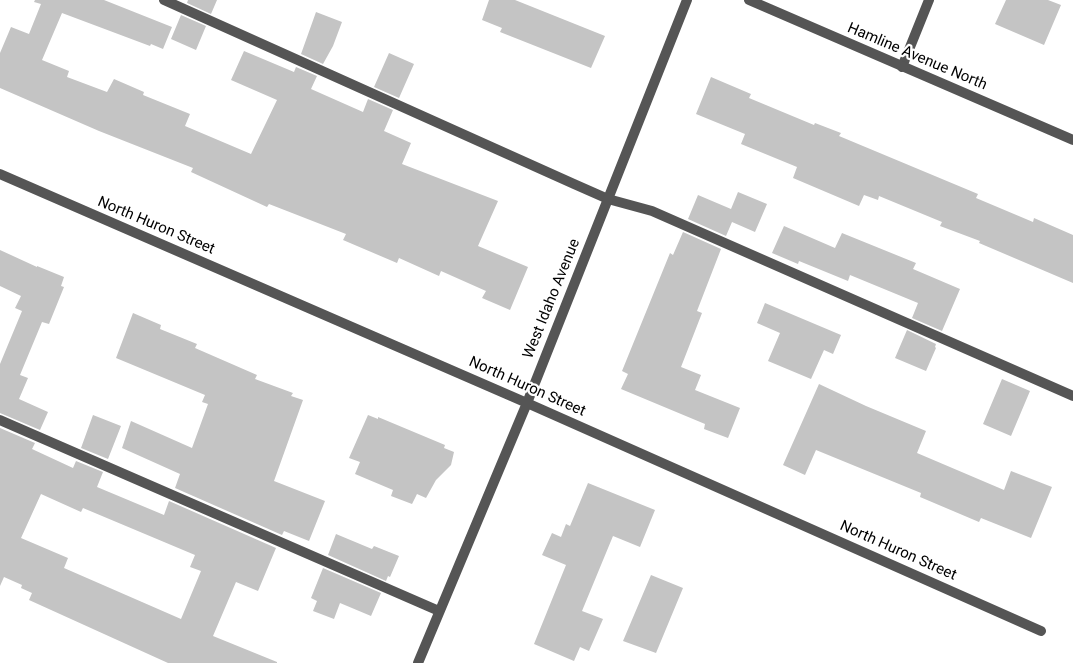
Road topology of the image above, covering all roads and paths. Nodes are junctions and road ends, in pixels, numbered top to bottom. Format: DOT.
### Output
graph roads {
  1 [pos="164,0"];
  2 [pos="687,0"];
  3 [pos="749,0"];
  4 [pos="929,0"];
  5 [pos="902,67"];
  6 [pos="1073,140"];
  7 [pos="0,174"];
  8 [pos="608,199"];
  9 [pos="1073,396"];
  10 [pos="527,403"];
  11 [pos="0,420"];
  12 [pos="439,611"];
  13 [pos="1041,631"];
  14 [pos="418,663"];
  1 -- 8 [label="street"];
  2 -- 8 [label="street, West Idaho Avenue"];
  3 -- 5 [label="street, Hamline Avenue North"];
  4 -- 5 [label="street"];
  5 -- 6 [label="street, Hamline Avenue North"];
  7 -- 10 [label="street, North Huron Street"];
  8 -- 9 [label="street"];
  8 -- 10 [label="street, West Idaho Avenue"];
  10 -- 12 [label="street, West Idaho Avenue"];
  10 -- 13 [label="street, North Huron Street"];
  11 -- 12 [label="street"];
  12 -- 14 [label="street, West Idaho Avenue"];
}
